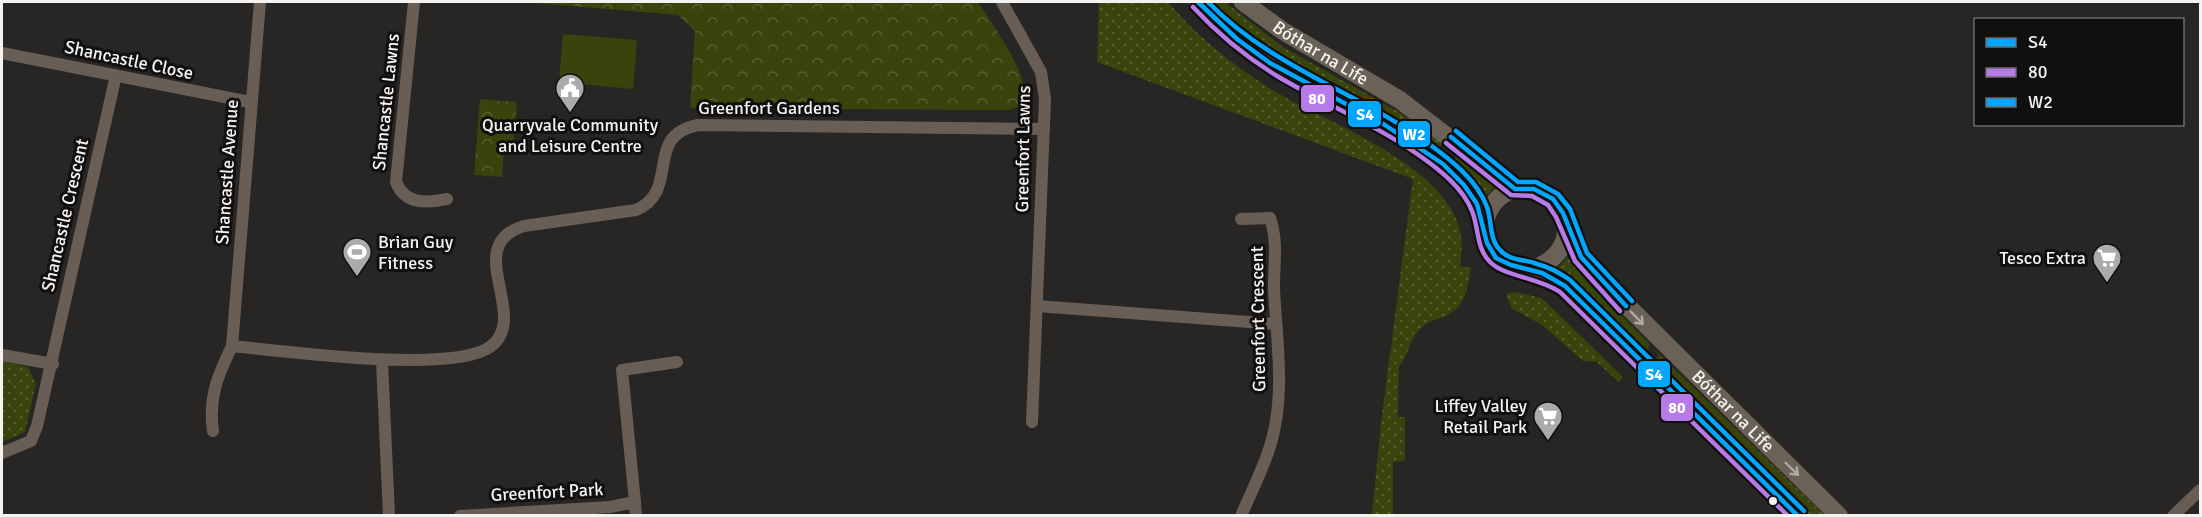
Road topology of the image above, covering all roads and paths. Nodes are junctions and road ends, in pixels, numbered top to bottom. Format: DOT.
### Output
graph roads {
  1 [pos="260,2"];
  2 [pos="414,2"];
  3 [pos="1002,2"];
  4 [pos="1198,2"];
  5 [pos="1243,2"];
  6 [pos="2,53"];
  7 [pos="116,75"];
  8 [pos="250,102"];
  9 [pos="1044,129"];
  10 [pos="1515,189"];
  11 [pos="447,199"];
  12 [pos="1241,219"];
  13 [pos="1566,222"];
  14 [pos="1484,229"];
  15 [pos="1530,270"];
  16 [pos="1037,306"];
  17 [pos="1276,324"];
  18 [pos="232,346"];
  19 [pos="2,355"];
  20 [pos="381,360"];
  21 [pos="677,362"];
  22 [pos="53,364"];
  23 [pos="1032,422"];
  24 [pos="213,431"];
  25 [pos="2,453"];
  26 [pos="2200,490"];
  27 [pos="635,502"];
  28 [pos="389,516"];
  29 [pos="460,516"];
  30 [pos="636,516"];
  31 [pos="1241,516"];
  32 [pos="1798,516"];
  33 [pos="1839,516"];
  34 [pos="2173,516"];
  1 -- 8 [label="street, Shancastle Avenue"];
  2 -- 11 [label="street, Shancastle Lawns"];
  3 -- 9 [label="street, Greenfort Lawns"];
  4 -- 14 [label="street, Bóthar na Life"];
  5 -- 10 [label="street, Bóthar na Life"];
  6 -- 7 [label="street, Shancastle Close"];
  7 -- 8 [label="street, Shancastle Close"];
  7 -- 22 [label="street, Shancastle Crescent"];
  8 -- 18 [label="street, Shancastle Avenue"];
  9 -- 16 [label="street, Greenfort Lawns"];
  9 -- 20 [label="street, Greenfort Gardens"];
  10 -- 13 [label="street, Bóthar na Life"];
  10 -- 14 [label="street"];
  12 -- 17 [label="street, Greenfort Crescent"];
  13 -- 15 [label="street"];
  13 -- 33 [label="street, Bóthar na Life, one-way"];
  14 -- 15 [label="street, Bóthar na Life"];
  15 -- 32 [label="street, Bóthar na Life"];
  16 -- 17 [label="street"];
  16 -- 23 [label="street, Greenfort Lawns"];
  17 -- 31 [label="street, Greenfort Crescent"];
  18 -- 20 [label="street"];
  18 -- 24 [label="street, Shancastle Avenue"];
  19 -- 22 [label="street"];
  20 -- 28 [label="street"];
  21 -- 27 [label="street"];
  22 -- 25 [label="street, Shancastle Crescent"];
  26 -- 34 [label="street"];
  27 -- 29 [label="street, Greenfort Park"];
  27 -- 30 [label="street"];
}
